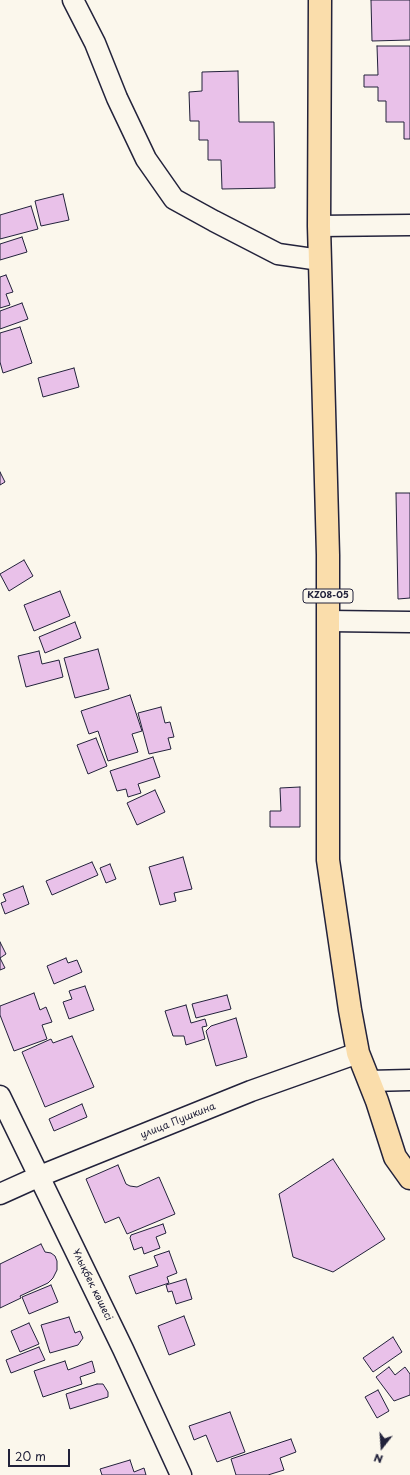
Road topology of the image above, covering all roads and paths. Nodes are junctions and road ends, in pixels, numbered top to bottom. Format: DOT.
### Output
graph roads {
  1 [pos="73,0"];
  2 [pos="320,0"];
  3 [pos="410,225"];
  4 [pos="319,226"];
  5 [pos="320,260"];
  6 [pos="328,621"];
  7 [pos="410,622"];
  8 [pos="358,1053"];
  9 [pos="410,1080"];
  10 [pos="369,1081"];
  11 [pos="0,1096"];
  12 [pos="40,1176"];
  13 [pos="410,1178"];
  14 [pos="0,1194"];
  15 [pos="181,1475"];
  1 -- 5 [label="street"];
  2 -- 4 [label="main road, KZ08-05"];
  3 -- 4 [label="street"];
  4 -- 5 [label="main road, KZ08-05"];
  5 -- 6 [label="main road, KZ08-05"];
  6 -- 7 [label="street"];
  6 -- 8 [label="main road, KZ08-05"];
  8 -- 10 [label="main road, KZ08-05"];
  8 -- 12 [label="street, улица Пушкина"];
  9 -- 10 [label="street"];
  10 -- 13 [label="main road, KZ08-05"];
  11 -- 12 [label="street, Ұлықбек көшесі"];
  12 -- 14 [label="street, улица Пушкина"];
  12 -- 15 [label="street, Ұлықбек көшесі"];
}
